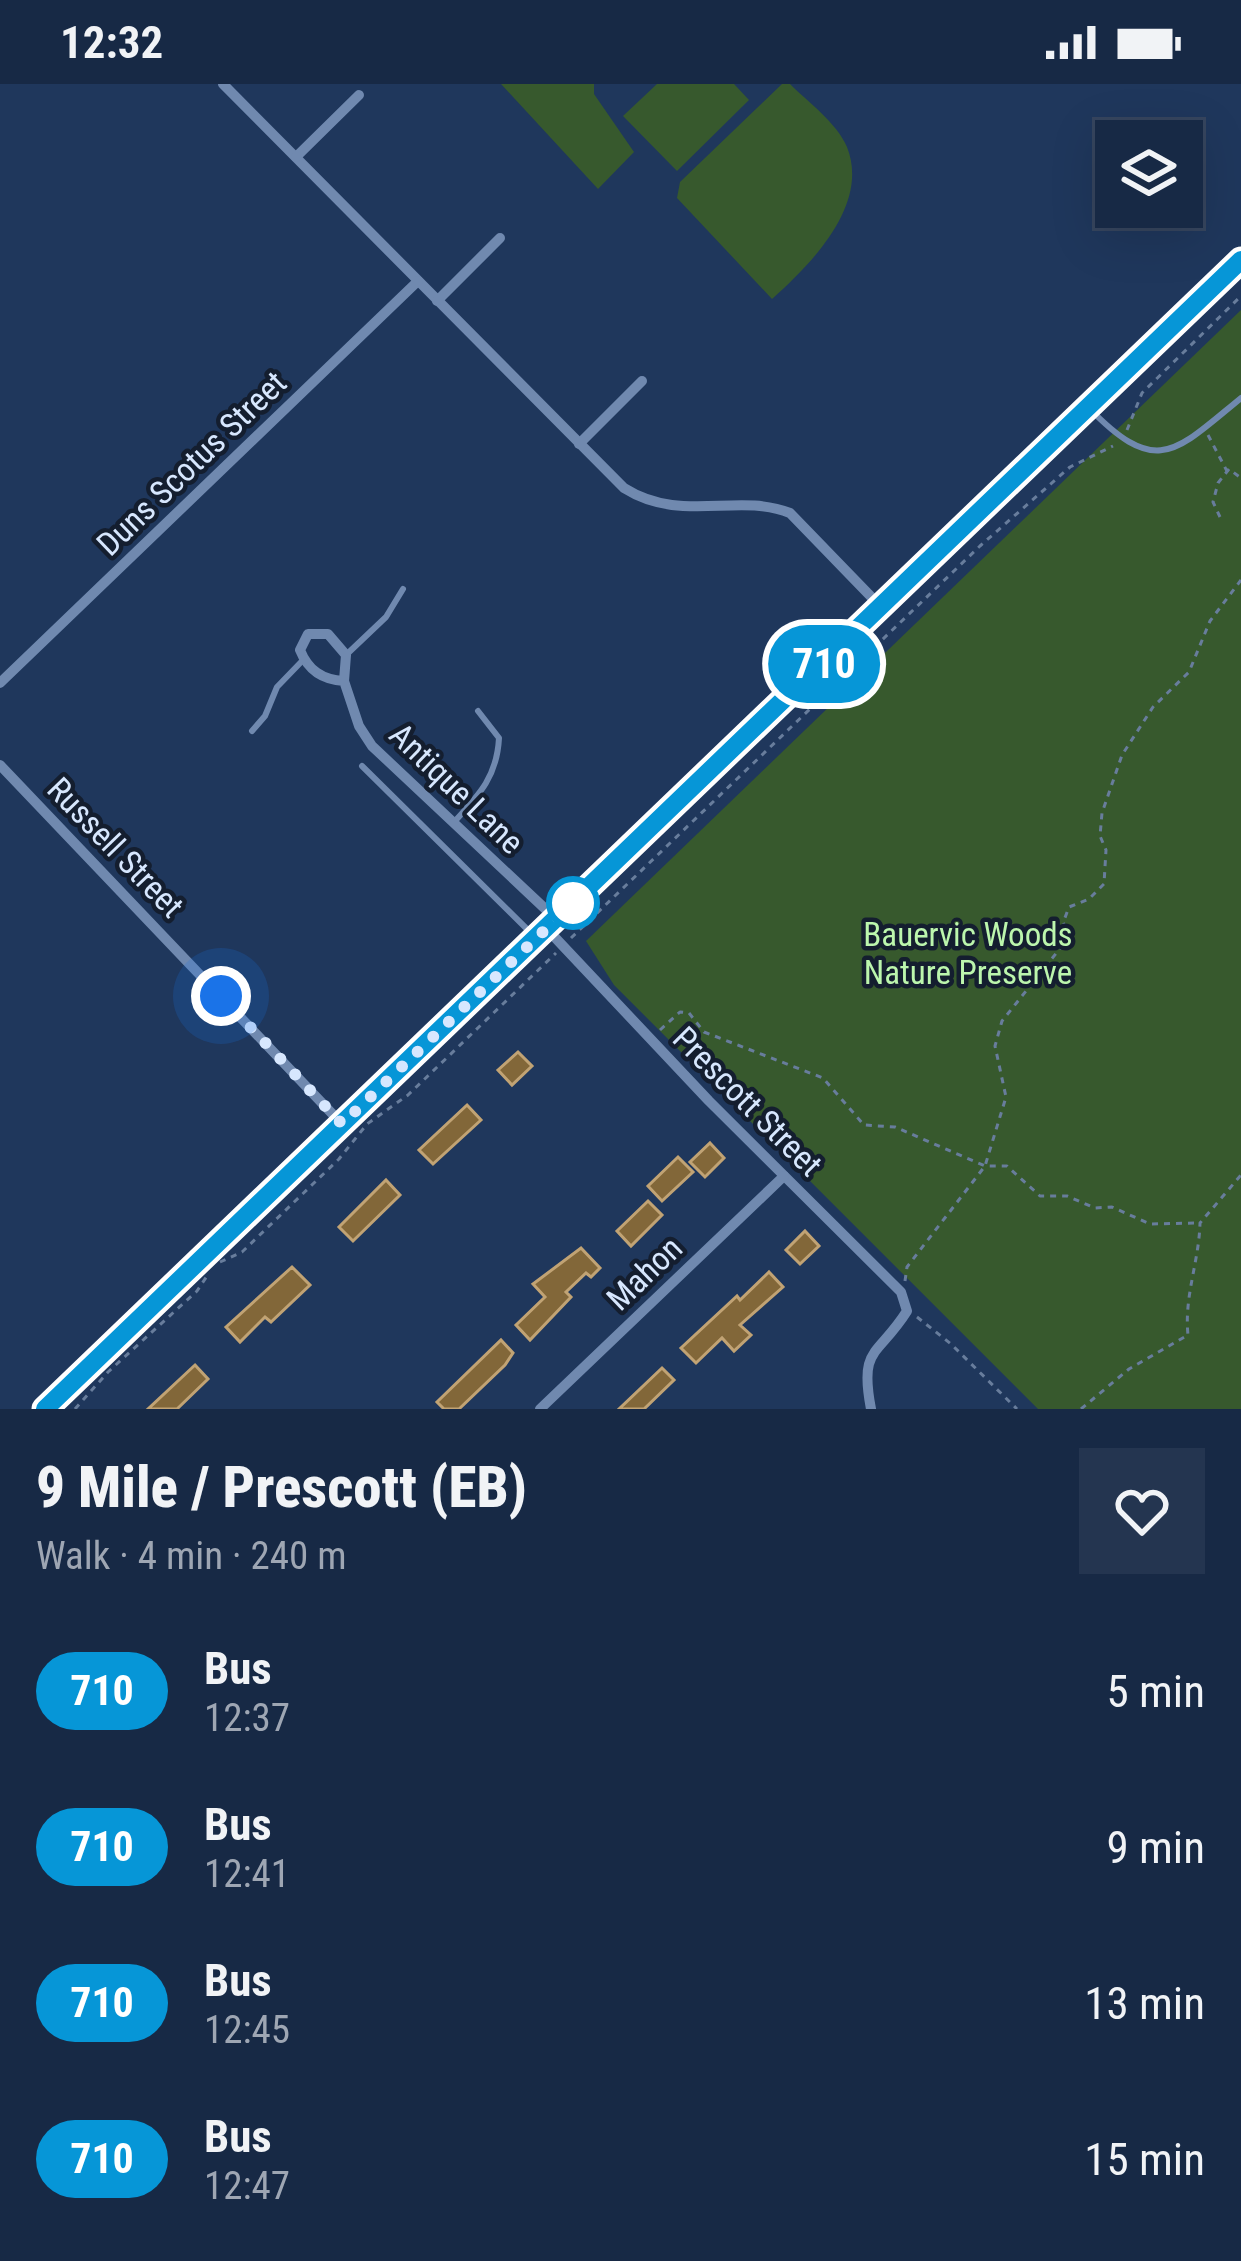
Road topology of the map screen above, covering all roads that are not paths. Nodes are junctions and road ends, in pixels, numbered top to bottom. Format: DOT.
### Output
graph roads {
  1 [pos="223,84"];
  2 [pos="359,95"];
  3 [pos="296,158"];
  4 [pos="500,238"];
  5 [pos="1241,260"];
  6 [pos="418,281"];
  7 [pos="437,301"];
  8 [pos="642,381"];
  9 [pos="1241,398"];
  10 [pos="1089,408"];
  11 [pos="579,444"];
  12 [pos="403,589"];
  13 [pos="882,608"];
  14 [pos="346,655"];
  15 [pos="304,659"];
  16 [pos="344,681"];
  17 [pos="0,683"];
  18 [pos="478,711"];
  19 [pos="252,731"];
  20 [pos="0,765"];
  21 [pos="362,766"];
  22 [pos="452,824"];
  23 [pos="546,929"];
  24 [pos="342,1124"];
  25 [pos="784,1176"];
  26 [pos="45,1409"];
  27 [pos="540,1409"];
  28 [pos="871,1409"];
  1 -- 3 [label="street"];
  2 -- 3 [label="street"];
  3 -- 6 [label="street"];
  4 -- 7 [label="street"];
  5 -- 10 [label="main road"];
  6 -- 7 [label="street"];
  6 -- 17 [label="street, Duns Scotus Street"];
  7 -- 11 [label="street"];
  8 -- 11 [label="street"];
  9 -- 10 [label="lane"];
  10 -- 13 [label="main road"];
  11 -- 13 [label="street"];
  12 -- 14 [label="lane"];
  13 -- 23 [label="main road"];
  14 -- 15 [label="street"];
  14 -- 16 [label="street, Antique Lane"];
  15 -- 16 [label="street"];
  15 -- 19 [label="lane"];
  16 -- 22 [label="street, Antique Lane"];
  18 -- 22 [label="lane"];
  20 -- 24 [label="street, Russell Street"];
  21 -- 23 [label="lane"];
  22 -- 23 [label="street, Antique Lane"];
  23 -- 24 [label="main road"];
  23 -- 25 [label="street, Prescott Street"];
  24 -- 26 [label="main road"];
  25 -- 27 [label="street, Mahon"];
  25 -- 28 [label="street, Prescott Street"];
}
